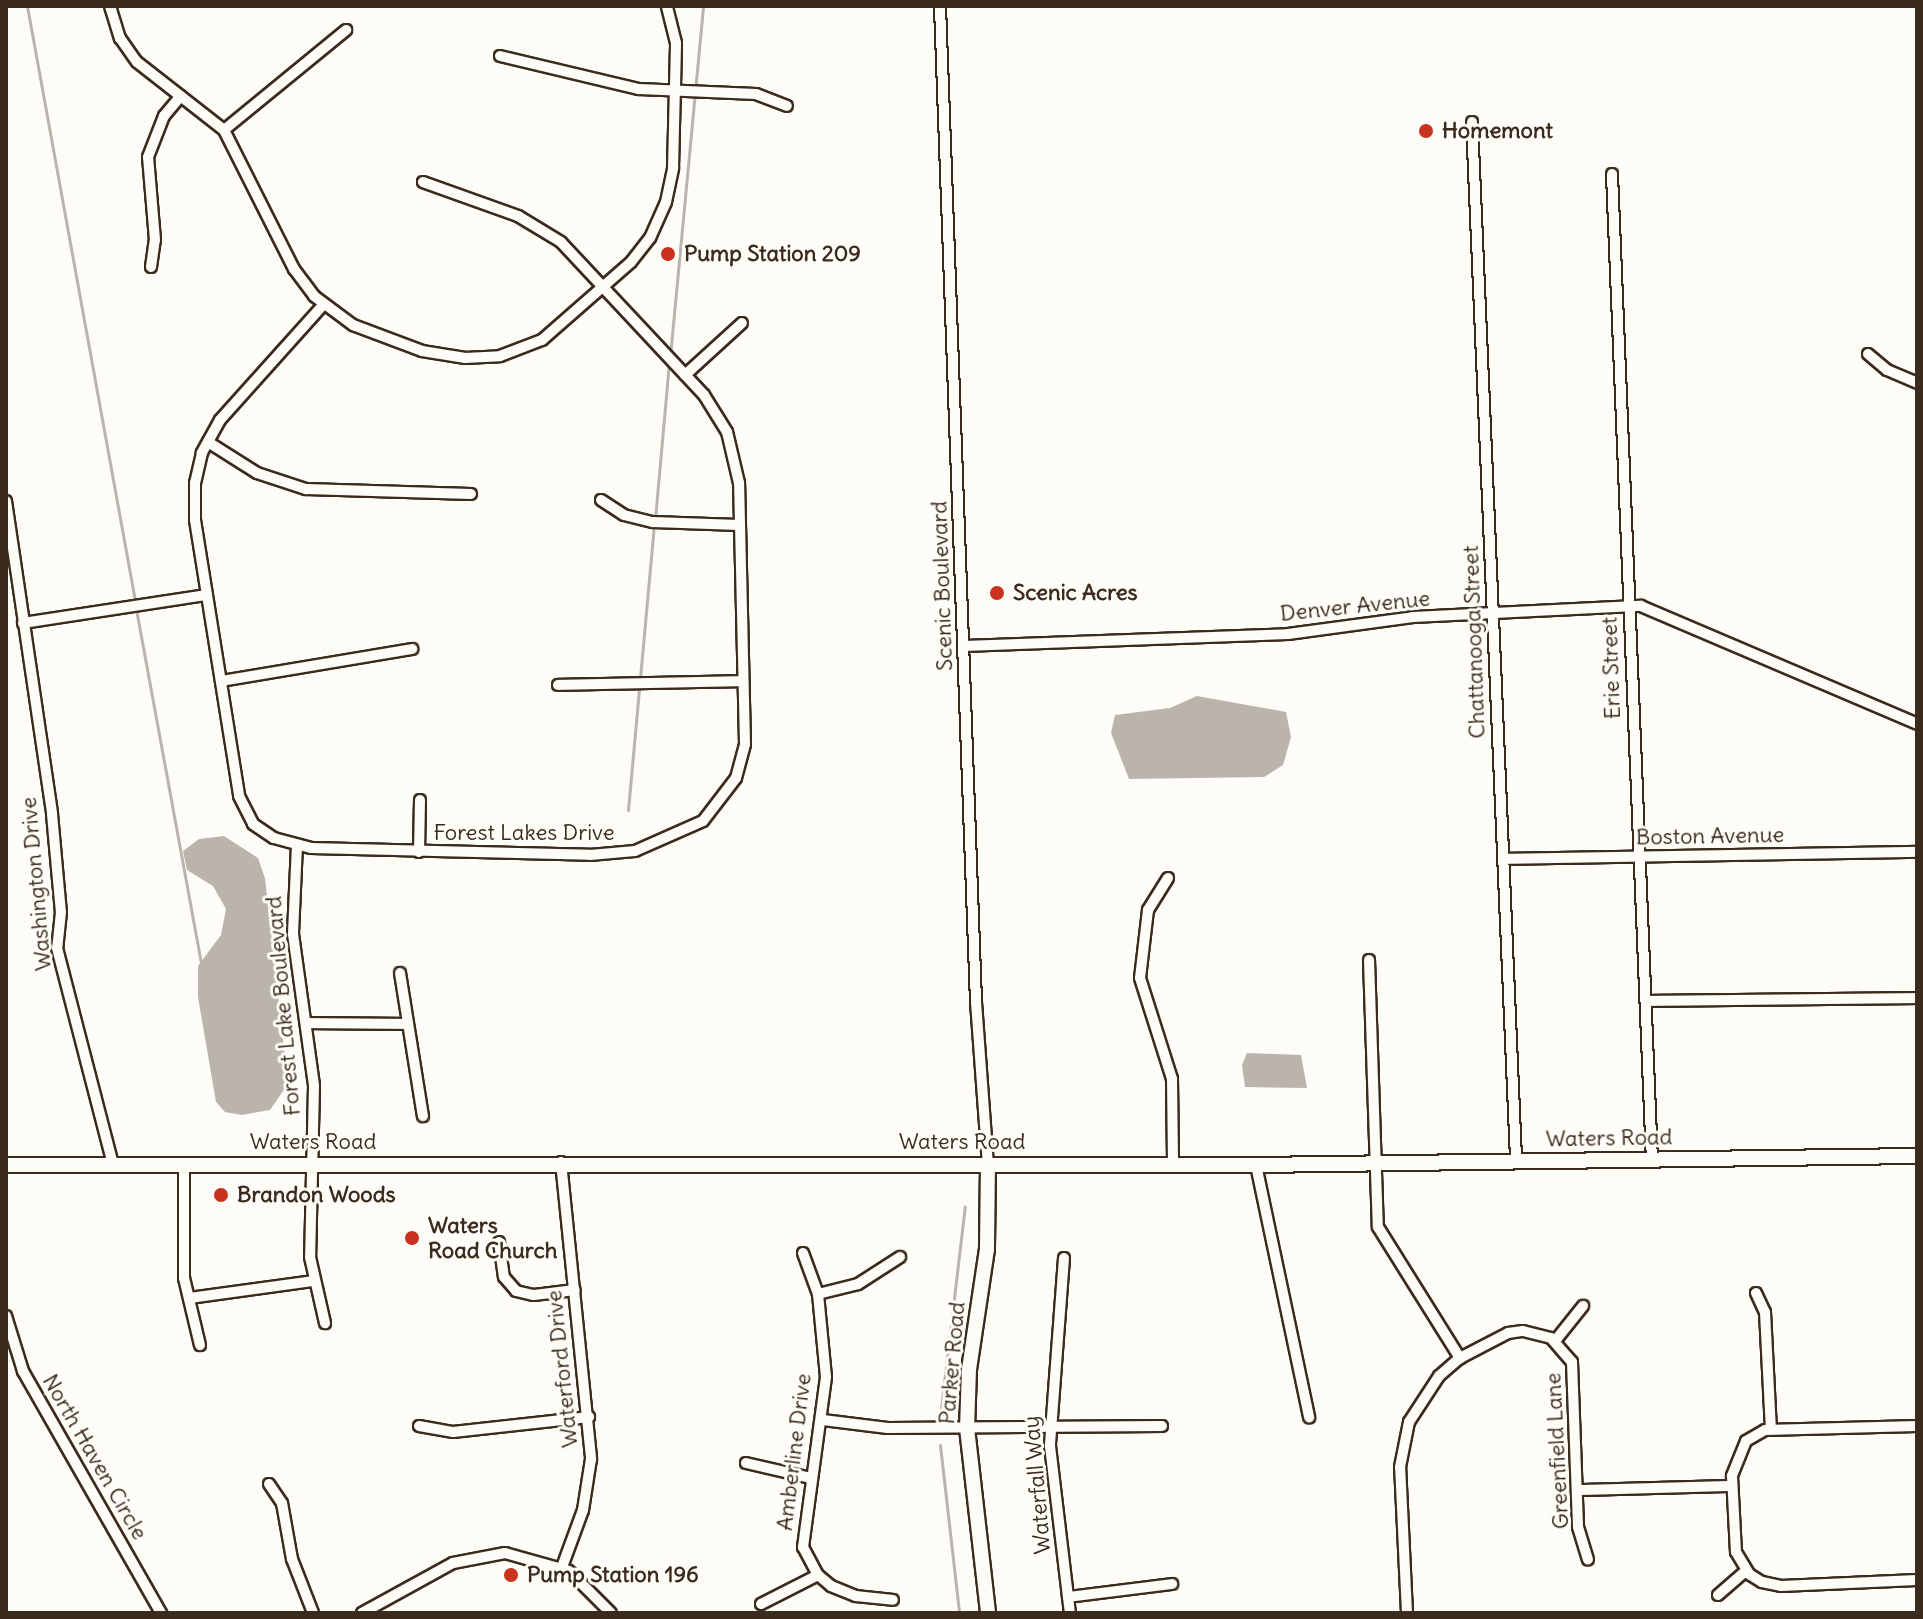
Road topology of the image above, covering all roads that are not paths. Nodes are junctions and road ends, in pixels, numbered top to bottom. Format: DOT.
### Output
graph roads {
  1 [pos="110,6"];
  2 [pos="667,6"];
  3 [pos="940,6"];
  4 [pos="346,30"];
  5 [pos="500,56"];
  6 [pos="675,91"];
  7 [pos="181,96"];
  8 [pos="787,106"];
  9 [pos="1472,122"];
  10 [pos="224,130"];
  11 [pos="1612,174"];
  12 [pos="423,182"];
  13 [pos="151,267"];
  14 [pos="603,288"];
  15 [pos="324,304"];
  16 [pos="742,323"];
  17 [pos="1868,354"];
  18 [pos="685,375"];
  19 [pos="1917,383"];
  20 [pos="208,442"];
  21 [pos="471,494"];
  22 [pos="601,500"];
  23 [pos="6,501"];
  24 [pos="739,525"];
  25 [pos="207,595"];
  26 [pos="1629,606"];
  27 [pos="1493,614"];
  28 [pos="23,623"];
  29 [pos="964,646"];
  30 [pos="412,649"];
  31 [pos="221,681"];
  32 [pos="743,681"];
  33 [pos="558,685"];
  34 [pos="1917,724"];
  35 [pos="420,800"];
  36 [pos="297,845"];
  37 [pos="419,852"];
  38 [pos="1917,852"];
  39 [pos="1640,857"];
  40 [pos="1503,859"];
  41 [pos="1168,878"];
  42 [pos="1369,960"];
  43 [pos="400,973"];
  44 [pos="1917,998"];
  45 [pos="1646,1001"];
  46 [pos="306,1023"];
  47 [pos="408,1024"];
  48 [pos="423,1116"];
  49 [pos="1917,1156"];
  50 [pos="1516,1160"];
  51 [pos="1652,1160"];
  52 [pos="561,1162"];
  53 [pos="1376,1163"];
  54 [pos="113,1164"];
  55 [pos="315,1164"];
  56 [pos="988,1164"];
  57 [pos="1173,1164"];
  58 [pos="6,1165"];
  59 [pos="184,1165"];
  60 [pos="1256,1165"];
  61 [pos="499,1242"];
  62 [pos="803,1253"];
  63 [pos="900,1257"];
  64 [pos="1064,1258"];
  65 [pos="313,1281"];
  66 [pos="575,1290"];
  67 [pos="1756,1293"];
  68 [pos="818,1294"];
  69 [pos="189,1298"];
  70 [pos="1583,1306"];
  71 [pos="6,1316"];
  72 [pos="325,1323"];
  73 [pos="1555,1341"];
  74 [pos="200,1345"];
  75 [pos="1460,1358"];
  76 [pos="589,1417"];
  77 [pos="1309,1417"];
  78 [pos="823,1420"];
  79 [pos="419,1426"];
  80 [pos="1162,1426"];
  81 [pos="1917,1426"];
  82 [pos="967,1428"];
  83 [pos="1050,1428"];
  84 [pos="1771,1429"];
  85 [pos="746,1463"];
  86 [pos="811,1478"];
  87 [pos="269,1484"];
  88 [pos="1732,1486"];
  89 [pos="1578,1490"];
  90 [pos="1588,1560"];
  91 [pos="562,1567"];
  92 [pos="1746,1571"];
  93 [pos="818,1575"];
  94 [pos="1917,1580"];
  95 [pos="1172,1584"];
  96 [pos="1718,1595"];
  97 [pos="1068,1597"];
  98 [pos="893,1600"];
  99 [pos="761,1604"];
  100 [pos="161,1613"];
  101 [pos="313,1613"];
  102 [pos="362,1613"];
  103 [pos="611,1613"];
  104 [pos="988,1613"];
  105 [pos="1070,1613"];
  106 [pos="1407,1613"];
  1 -- 7 [label="street"];
  2 -- 6 [label="street"];
  3 -- 29 [label="street, Scenic Boulevard"];
  4 -- 10 [label="street"];
  5 -- 6 [label="street"];
  6 -- 8 [label="street"];
  6 -- 14 [label="street"];
  7 -- 10 [label="street"];
  7 -- 13 [label="street"];
  9 -- 27 [label="street, Chattanooga Street"];
  10 -- 15 [label="street"];
  11 -- 26 [label="street, Erie Street"];
  12 -- 14 [label="street, Forest Lakes Drive"];
  14 -- 15 [label="street"];
  14 -- 18 [label="street, Forest Lakes Drive"];
  15 -- 20 [label="street, Forest Lakes Drive"];
  16 -- 18 [label="street"];
  17 -- 19 [label="street"];
  18 -- 24 [label="street, Forest Lakes Drive"];
  20 -- 21 [label="street"];
  20 -- 25 [label="street, Forest Lakes Drive"];
  22 -- 24 [label="street"];
  23 -- 28 [label="street, Washington Drive"];
  24 -- 32 [label="street, Forest Lakes Drive"];
  25 -- 28 [label="street"];
  25 -- 31 [label="street, Forest Lakes Drive"];
  26 -- 27 [label="street, Denver Avenue"];
  26 -- 34 [label="street, Denver Avenue"];
  26 -- 39 [label="street, Erie Street"];
  27 -- 29 [label="street, Denver Avenue"];
  27 -- 40 [label="street, Chattanooga Street"];
  28 -- 54 [label="street, Washington Drive"];
  29 -- 56 [label="street, Scenic Boulevard"];
  30 -- 31 [label="street"];
  31 -- 36 [label="street, Forest Lakes Drive"];
  32 -- 33 [label="street"];
  32 -- 37 [label="street, Forest Lakes Drive"];
  35 -- 37 [label="street"];
  36 -- 37 [label="street, Forest Lakes Drive"];
  36 -- 46 [label="street, Forest Lake Boulevard"];
  38 -- 39 [label="street, Boston Avenue"];
  39 -- 40 [label="street, Boston Avenue"];
  39 -- 45 [label="street, Erie Street"];
  40 -- 50 [label="street, Chattanooga Street"];
  41 -- 57 [label="street"];
  42 -- 53 [label="street"];
  43 -- 47 [label="street"];
  44 -- 45 [label="street"];
  45 -- 51 [label="street, Erie Street"];
  46 -- 47 [label="street"];
  46 -- 55 [label="street, Forest Lake Boulevard"];
  47 -- 48 [label="street"];
  49 -- 51 [label="street, Waters Road"];
  50 -- 51 [label="street, Waters Road"];
  50 -- 53 [label="street, Waters Road"];
  52 -- 55 [label="street, Waters Road"];
  52 -- 56 [label="street, Waters Road"];
  52 -- 66 [label="street, Waterford Drive"];
  53 -- 60 [label="street, Waters Road"];
  53 -- 75 [label="street"];
  54 -- 58 [label="street, Waters Road"];
  54 -- 59 [label="street, Waters Road"];
  55 -- 59 [label="street, Waters Road"];
  55 -- 65 [label="street, Forest Lake Boulevard"];
  56 -- 57 [label="street, Waters Road"];
  56 -- 82 [label="street, Parker Road"];
  57 -- 60 [label="street, Waters Road"];
  59 -- 69 [label="street"];
  60 -- 77 [label="street"];
  61 -- 66 [label="street"];
  62 -- 68 [label="street, Amberline Drive"];
  63 -- 68 [label="street"];
  64 -- 83 [label="street, Waterfall Way"];
  65 -- 69 [label="street"];
  65 -- 72 [label="street, Forest Lake Boulevard"];
  66 -- 76 [label="street, Waterford Drive"];
  67 -- 84 [label="street"];
  68 -- 78 [label="street, Amberline Drive"];
  69 -- 74 [label="street"];
  70 -- 73 [label="street"];
  71 -- 100 [label="street, North Haven Circle"];
  73 -- 75 [label="street, Greenfield Lane"];
  73 -- 89 [label="street, Greenfield Lane"];
  75 -- 106 [label="street, Greenfield Lane"];
  76 -- 79 [label="street"];
  76 -- 91 [label="street, Waterford Drive"];
  78 -- 82 [label="street"];
  78 -- 86 [label="street, Amberline Drive"];
  80 -- 83 [label="street"];
  81 -- 84 [label="street"];
  82 -- 83 [label="street"];
  82 -- 104 [label="street, Parker Road"];
  83 -- 97 [label="street, Waterfall Way"];
  84 -- 88 [label="street"];
  85 -- 86 [label="street"];
  86 -- 93 [label="street, Amberline Drive"];
  87 -- 101 [label="street"];
  88 -- 89 [label="street"];
  88 -- 92 [label="street"];
  89 -- 90 [label="street, Greenfield Lane"];
  91 -- 102 [label="street"];
  91 -- 103 [label="street"];
  92 -- 94 [label="street"];
  92 -- 96 [label="street"];
  93 -- 98 [label="street"];
  93 -- 99 [label="street"];
  95 -- 97 [label="street"];
  97 -- 105 [label="street, Waterfall Way"];
}
